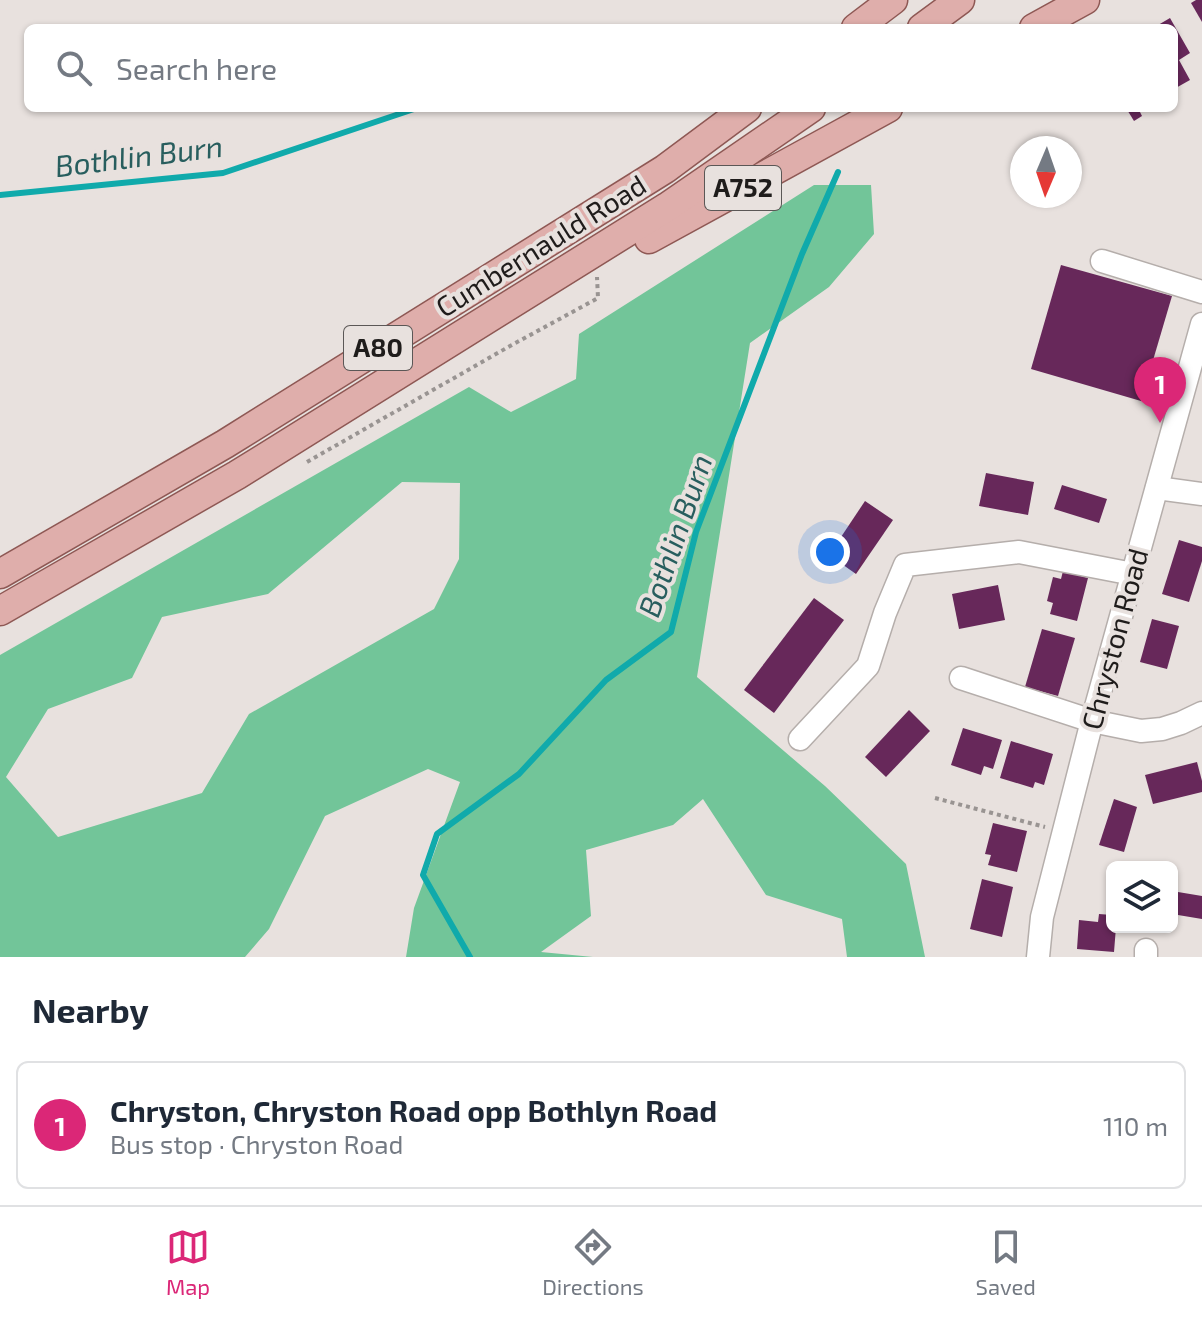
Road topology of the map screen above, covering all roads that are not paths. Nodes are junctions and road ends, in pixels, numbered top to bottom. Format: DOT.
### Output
graph roads {
  1 [pos="893,0"];
  2 [pos="960,0"];
  3 [pos="1085,0"];
  4 [pos="861,24"];
  5 [pos="927,24"];
  6 [pos="1041,24"];
  7 [pos="742,112"];
  8 [pos="805,112"];
  9 [pos="881,112"];
  10 [pos="1102,261"];
  11 [pos="1202,292"];
  12 [pos="521,298"];
  13 [pos="1202,324"];
  14 [pos="1157,488"];
  15 [pos="1202,494"];
  16 [pos="0,574"];
  17 [pos="1133,574"];
  18 [pos="0,611"];
  19 [pos="961,678"];
  20 [pos="1202,713"];
  21 [pos="1092,721"];
  22 [pos="800,739"];
  23 [pos="1038,957"];
  1 -- 4 [label="main road"];
  2 -- 5 [label="main road"];
  3 -- 6 [label="main road"];
  7 -- 16 [label="main road, Cumbernauld Road / A80"];
  8 -- 12 [label="main road, Cumbernauld Road / A80"];
  9 -- 12 [label="main road, Cumbernauld Road / A752"];
  10 -- 11 [label="street"];
  12 -- 18 [label="main road, Cumbernauld Road / A80"];
  13 -- 14 [label="street, Chryston Road"];
  14 -- 15 [label="street"];
  14 -- 17 [label="street, Chryston Road"];
  17 -- 21 [label="street, Chryston Road"];
  17 -- 22 [label="street"];
  19 -- 21 [label="street"];
  20 -- 21 [label="street"];
  21 -- 23 [label="street, Chryston Road"];
}
